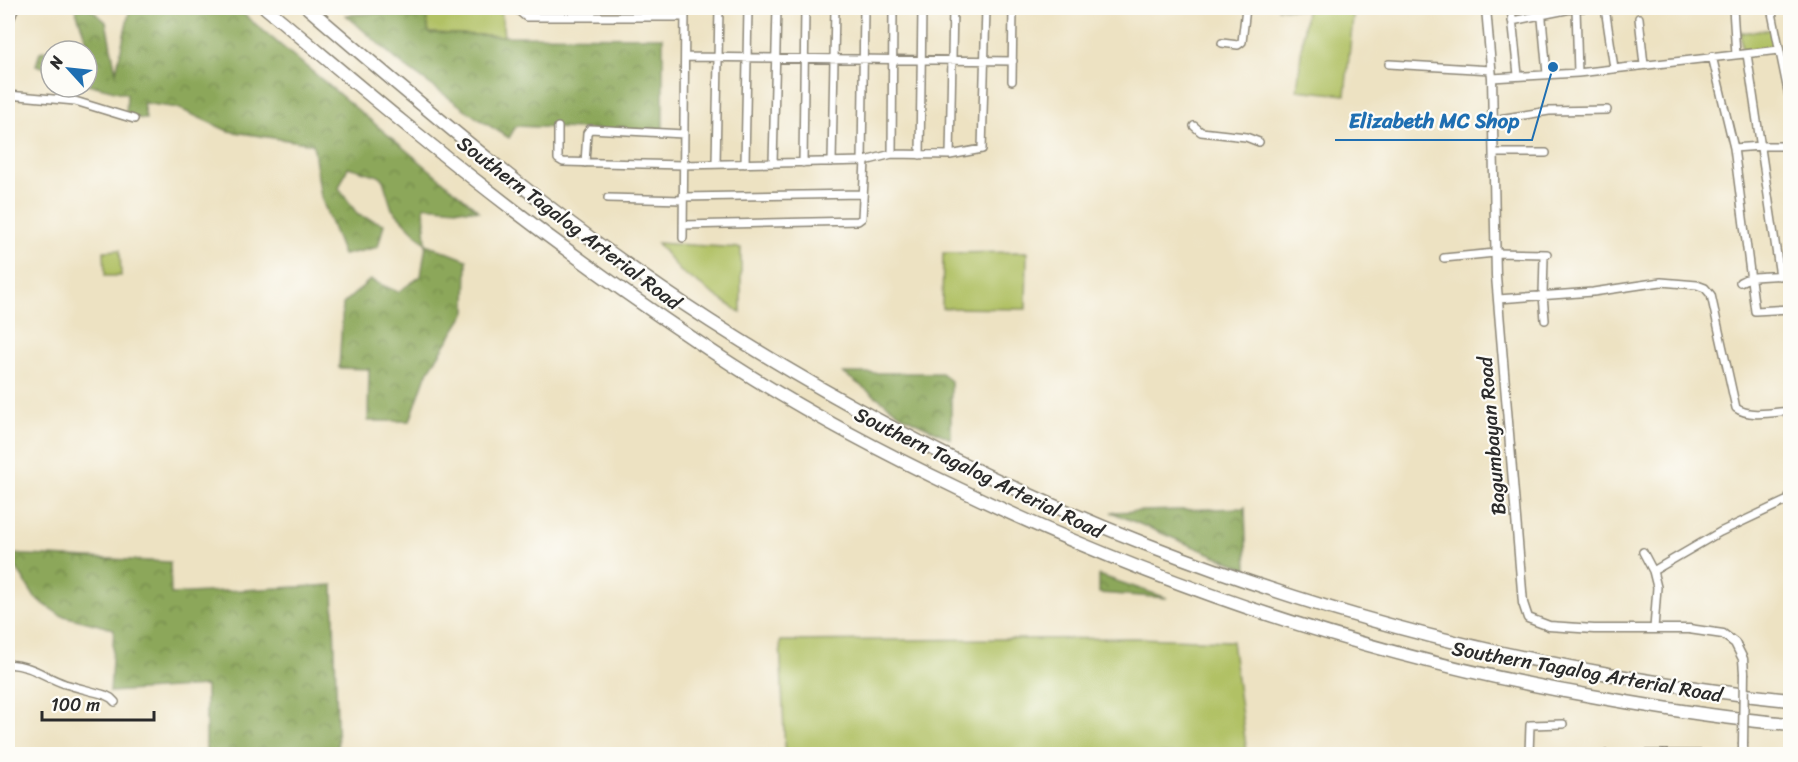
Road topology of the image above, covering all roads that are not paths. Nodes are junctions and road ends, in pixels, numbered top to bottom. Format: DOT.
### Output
graph roads {
  1 [pos="14,8"];
  2 [pos="266,8"];
  3 [pos="308,8"];
  4 [pos="519,8"];
  5 [pos="558,8"];
  6 [pos="595,8"];
  7 [pos="685,8"];
  8 [pos="719,8"];
  9 [pos="748,8"];
  10 [pos="777,8"];
  11 [pos="805,8"];
  12 [pos="835,8"];
  13 [pos="864,8"];
  14 [pos="893,8"];
  15 [pos="922,8"];
  16 [pos="953,8"];
  17 [pos="986,8"];
  18 [pos="1013,8"];
  19 [pos="1246,8"];
  20 [pos="1486,8"];
  21 [pos="1511,8"];
  22 [pos="1576,8"];
  23 [pos="1587,8"];
  24 [pos="1605,8"];
  25 [pos="1733,8"];
  26 [pos="1771,8"];
  27 [pos="1542,11"];
  28 [pos="559,16"];
  29 [pos="596,16"];
  30 [pos="685,17"];
  31 [pos="1639,18"];
  32 [pos="1512,21"];
  33 [pos="8,24"];
  34 [pos="1222,43"];
  35 [pos="1779,50"];
  36 [pos="1747,54"];
  37 [pos="1736,55"];
  38 [pos="1712,56"];
  39 [pos="685,57"];
  40 [pos="718,57"];
  41 [pos="747,57"];
  42 [pos="776,58"];
  43 [pos="804,58"];
  44 [pos="834,58"];
  45 [pos="863,59"];
  46 [pos="893,59"];
  47 [pos="922,60"];
  48 [pos="952,60"];
  49 [pos="984,60"];
  50 [pos="1012,61"];
  51 [pos="1389,64"];
  52 [pos="1644,64"];
  53 [pos="1614,68"];
  54 [pos="1578,73"];
  55 [pos="1492,74"];
  56 [pos="1547,74"];
  57 [pos="1518,75"];
  58 [pos="1012,81"];
  59 [pos="8,95"];
  60 [pos="1790,98"];
  61 [pos="1607,110"];
  62 [pos="134,119"];
  63 [pos="1493,120"];
  64 [pos="1194,126"];
  65 [pos="558,127"];
  66 [pos="684,134"];
  67 [pos="1259,142"];
  68 [pos="1761,146"];
  69 [pos="1791,146"];
  70 [pos="1734,148"];
  71 [pos="1494,153"];
  72 [pos="1546,153"];
  73 [pos="892,154"];
  74 [pos="920,154"];
  75 [pos="950,155"];
  76 [pos="863,161"];
  77 [pos="832,162"];
  78 [pos="585,163"];
  79 [pos="773,163"];
  80 [pos="803,163"];
  81 [pos="716,164"];
  82 [pos="745,164"];
  83 [pos="683,165"];
  84 [pos="863,194"];
  85 [pos="608,198"];
  86 [pos="683,198"];
  87 [pos="683,225"];
  88 [pos="683,238"];
  89 [pos="1496,253"];
  90 [pos="1444,258"];
  91 [pos="1791,274"];
  92 [pos="1751,276"];
  93 [pos="1780,276"];
  94 [pos="1740,282"];
  95 [pos="1543,295"];
  96 [pos="1498,299"];
  97 [pos="1791,309"];
  98 [pos="1545,320"];
  99 [pos="1791,411"];
  100 [pos="1791,495"];
  101 [pos="1643,552"];
  102 [pos="1653,571"];
  103 [pos="1654,629"];
  104 [pos="8,664"];
  105 [pos="1791,700"];
  106 [pos="115,702"];
  107 [pos="1563,724"];
  108 [pos="1791,724"];
  109 [pos="1529,754"];
  110 [pos="1562,754"];
  111 [pos="1586,754"];
  112 [pos="1607,754"];
  113 [pos="1743,754"];
  1 -- 33 [label="street"];
  2 -- 108 [label="highway, Southern Tagalog Arterial Road"];
  3 -- 105 [label="highway, Southern Tagalog Arterial Road"];
  4 -- 28 [label="street"];
  5 -- 28 [label="street"];
  6 -- 29 [label="street"];
  7 -- 30 [label="street"];
  8 -- 40 [label="street"];
  9 -- 41 [label="street"];
  10 -- 42 [label="street"];
  11 -- 43 [label="street"];
  12 -- 44 [label="street"];
  13 -- 45 [label="street"];
  14 -- 46 [label="street"];
  15 -- 47 [label="street"];
  16 -- 48 [label="street"];
  17 -- 49 [label="street"];
  18 -- 50 [label="street"];
  19 -- 34 [label="street"];
  20 -- 55 [label="street, Bagumbayan Road"];
  21 -- 32 [label="street"];
  22 -- 23 [label="street"];
  22 -- 27 [label="street"];
  22 -- 54 [label="street"];
  24 -- 53 [label="street"];
  25 -- 37 [label="street"];
  26 -- 35 [label="street"];
  27 -- 32 [label="street"];
  27 -- 56 [label="street"];
  28 -- 29 [label="street"];
  29 -- 30 [label="street"];
  30 -- 39 [label="street"];
  31 -- 52 [label="street"];
  32 -- 57 [label="street"];
  35 -- 36 [label="street"];
  35 -- 60 [label="street"];
  36 -- 37 [label="street"];
  36 -- 68 [label="street"];
  37 -- 38 [label="street"];
  38 -- 52 [label="street"];
  38 -- 70 [label="street"];
  39 -- 40 [label="street"];
  39 -- 66 [label="street"];
  40 -- 41 [label="street"];
  40 -- 81 [label="street"];
  41 -- 42 [label="street"];
  41 -- 82 [label="street"];
  42 -- 43 [label="street"];
  42 -- 79 [label="street"];
  43 -- 44 [label="street"];
  43 -- 80 [label="street"];
  44 -- 45 [label="street"];
  44 -- 77 [label="street"];
  45 -- 46 [label="street"];
  45 -- 76 [label="street"];
  46 -- 47 [label="street"];
  46 -- 73 [label="street"];
  47 -- 48 [label="street"];
  47 -- 74 [label="street"];
  48 -- 49 [label="street"];
  48 -- 75 [label="street"];
  49 -- 50 [label="street"];
  49 -- 75 [label="street"];
  50 -- 58 [label="street"];
  51 -- 55 [label="street"];
  52 -- 53 [label="street"];
  53 -- 54 [label="street"];
  54 -- 56 [label="street"];
  55 -- 57 [label="street"];
  55 -- 63 [label="street, Bagumbayan Road"];
  56 -- 57 [label="street"];
  59 -- 62 [label="street"];
  61 -- 63 [label="street"];
  63 -- 71 [label="street, Bagumbayan Road"];
  64 -- 67 [label="street"];
  65 -- 78 [label="street"];
  66 -- 78 [label="street"];
  66 -- 83 [label="street"];
  68 -- 69 [label="street"];
  68 -- 70 [label="street"];
  68 -- 93 [label="street"];
  70 -- 92 [label="street"];
  71 -- 72 [label="street"];
  71 -- 89 [label="street, Bagumbayan Road"];
  73 -- 74 [label="street"];
  73 -- 76 [label="street"];
  74 -- 75 [label="street"];
  76 -- 77 [label="street"];
  76 -- 84 [label="street"];
  77 -- 80 [label="street"];
  78 -- 83 [label="street"];
  79 -- 80 [label="street"];
  79 -- 82 [label="street"];
  81 -- 82 [label="street"];
  81 -- 83 [label="street"];
  83 -- 86 [label="street"];
  84 -- 86 [label="street"];
  84 -- 87 [label="street"];
  85 -- 86 [label="street"];
  86 -- 87 [label="street"];
  87 -- 88 [label="street"];
  89 -- 90 [label="street"];
  89 -- 95 [label="street"];
  89 -- 96 [label="street, Bagumbayan Road"];
  91 -- 93 [label="street"];
  92 -- 93 [label="street"];
  92 -- 94 [label="street"];
  92 -- 97 [label="street"];
  95 -- 96 [label="street"];
  95 -- 98 [label="street"];
  95 -- 99 [label="street"];
  96 -- 103 [label="street, Bagumbayan Road"];
  100 -- 102 [label="street"];
  101 -- 102 [label="street"];
  102 -- 103 [label="street"];
  103 -- 113 [label="street, Bagumbayan Road, bridge"];
  104 -- 106 [label="street"];
  107 -- 109 [label="street"];
  110 -- 111 [label="street"];
  112 -- 113 [label="street"];
}
